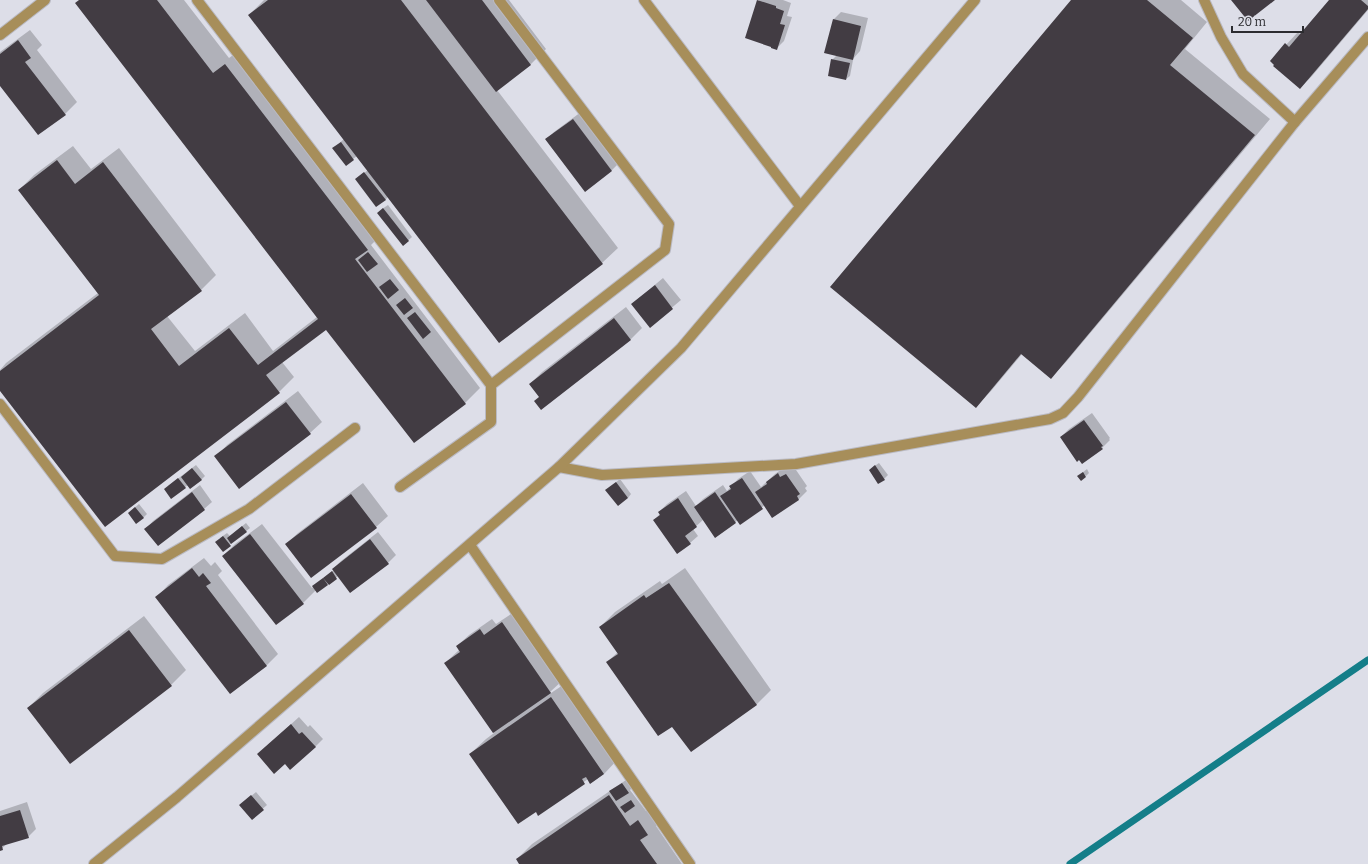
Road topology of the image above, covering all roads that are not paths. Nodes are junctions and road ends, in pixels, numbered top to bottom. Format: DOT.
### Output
graph roads {
  1 [pos="45,0"];
  2 [pos="197,0"];
  3 [pos="499,0"];
  4 [pos="644,0"];
  5 [pos="975,0"];
  6 [pos="1204,0"];
  7 [pos="0,35"];
  8 [pos="1368,37"];
  9 [pos="1295,122"];
  10 [pos="800,206"];
  11 [pos="491,385"];
  12 [pos="0,404"];
  13 [pos="355,428"];
  14 [pos="560,467"];
  15 [pos="400,487"];
  16 [pos="470,545"];
  17 [pos="94,864"];
  18 [pos="690,864"];
  1 -- 7 [label="street"];
  2 -- 11 [label="street"];
  3 -- 11 [label="street"];
  4 -- 10 [label="street"];
  5 -- 10 [label="street"];
  6 -- 9 [label="street"];
  8 -- 9 [label="street"];
  9 -- 14 [label="street"];
  10 -- 14 [label="street"];
  11 -- 15 [label="street"];
  12 -- 13 [label="street"];
  14 -- 16 [label="street"];
  16 -- 17 [label="street"];
  16 -- 18 [label="street"];
}
